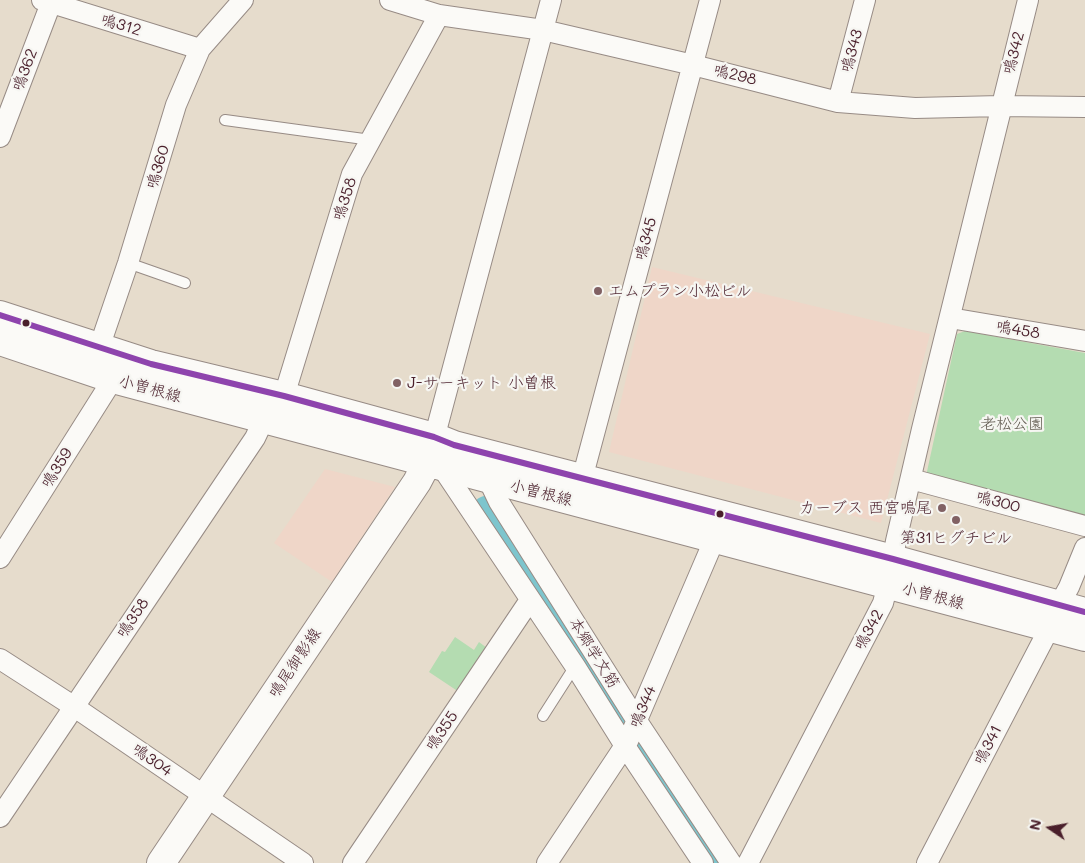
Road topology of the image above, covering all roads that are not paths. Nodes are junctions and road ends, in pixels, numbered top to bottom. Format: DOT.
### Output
graph roads {
  1 [pos="243,0"];
  2 [pos="390,0"];
  3 [pos="551,0"];
  4 [pos="710,0"];
  5 [pos="865,0"];
  6 [pos="1028,0"];
  7 [pos="46,2"];
  8 [pos="439,15"];
  9 [pos="543,30"];
  10 [pos="200,49"];
  11 [pos="693,65"];
  12 [pos="838,102"];
  13 [pos="1000,106"];
  14 [pos="1085,107"];
  15 [pos="225,120"];
  16 [pos="0,137"];
  17 [pos="371,140"];
  18 [pos="128,263"];
  19 [pos="185,282"];
  20 [pos="0,315"];
  21 [pos="950,318"];
  22 [pos="0,341"];
  23 [pos="1085,341"];
  24 [pos="99,348"];
  25 [pos="113,379"];
  26 [pos="284,396"];
  27 [pos="264,419"];
  28 [pos="439,453"];
  29 [pos="582,478"];
  30 [pos="911,479"];
  31 [pos="488,480"];
  32 [pos="1085,526"];
  33 [pos="715,538"];
  34 [pos="1085,548"];
  35 [pos="0,558"];
  36 [pos="891,572"];
  37 [pos="530,600"];
  38 [pos="1085,612"];
  39 [pos="1055,616"];
  40 [pos="1085,637"];
  41 [pos="0,659"];
  42 [pos="575,666"];
  43 [pos="73,706"];
  44 [pos="543,716"];
  45 [pos="631,734"];
  46 [pos="205,796"];
  47 [pos="0,817"];
  48 [pos="161,863"];
  49 [pos="303,863"];
  50 [pos="353,863"];
  51 [pos="547,863"];
  52 [pos="703,863"];
  53 [pos="731,863"];
  54 [pos="748,863"];
  55 [pos="927,863"];
  1 -- 10 [label="street, 鳴360"];
  2 -- 8 [label="street, 鳴298"];
  3 -- 9 [label="street"];
  4 -- 11 [label="street, 鳴345"];
  5 -- 12 [label="street, 鳴343"];
  6 -- 13 [label="street, 鳴342"];
  7 -- 10 [label="street, 鳴312"];
  7 -- 16 [label="street, 鳴362"];
  8 -- 9 [label="street, 鳴298"];
  8 -- 17 [label="street, 鳴358"];
  9 -- 11 [label="street, 鳴298"];
  9 -- 28 [label="street"];
  10 -- 18 [label="street, 鳴360"];
  11 -- 12 [label="street, 鳴298"];
  11 -- 29 [label="street, 鳴345"];
  12 -- 13 [label="street, 鳴298"];
  13 -- 14 [label="street, 鳴298"];
  13 -- 21 [label="street, 鳴342"];
  15 -- 17 [label="lane"];
  17 -- 26 [label="street, 鳴358"];
  18 -- 19 [label="lane"];
  18 -- 24 [label="street, 鳴360"];
  20 -- 24 [label="street, 小曽根線"];
  21 -- 23 [label="street, 鳴458"];
  21 -- 30 [label="street, 鳴342"];
  22 -- 25 [label="street, 小曽根線"];
  24 -- 26 [label="street, 小曽根線"];
  25 -- 27 [label="street, 小曽根線"];
  25 -- 35 [label="street, 鳴359"];
  26 -- 28 [label="street, 小曽根線"];
  27 -- 28 [label="street, 小曽根線"];
  27 -- 43 [label="street, 鳴358"];
  28 -- 29 [label="street, 小曽根線"];
  28 -- 31 [label="street, 小曽根線"];
  28 -- 37 [label="street, 本郷学文筋"];
  28 -- 46 [label="street, 鳴尾御影線"];
  29 -- 36 [label="street, 小曽根線"];
  30 -- 32 [label="street, 鳴300"];
  30 -- 36 [label="street, 鳴342"];
  31 -- 33 [label="street, 小曽根線"];
  31 -- 45 [label="street, 本郷学文筋"];
  33 -- 36 [label="street, 小曽根線"];
  33 -- 45 [label="street, 鳴344"];
  34 -- 39 [label="street, 鳴341"];
  36 -- 39 [label="street, 小曽根線"];
  36 -- 54 [label="street, 鳴342"];
  37 -- 42 [label="street, 本郷学文筋"];
  37 -- 50 [label="street, 鳴355"];
  38 -- 39 [label="street, 小曽根線"];
  39 -- 40 [label="street, 小曽根線"];
  39 -- 55 [label="street, 鳴341"];
  41 -- 43 [label="street, 鳴304"];
  42 -- 44 [label="lane"];
  42 -- 45 [label="street, 本郷学文筋"];
  43 -- 46 [label="street, 鳴304"];
  43 -- 47 [label="street, 鳴358"];
  45 -- 51 [label="street, 鳴344"];
  45 -- 52 [label="street, 本郷学文筋"];
  45 -- 53 [label="street, 本郷学文筋"];
  46 -- 48 [label="street, 鳴尾御影線"];
  46 -- 49 [label="street, 鳴304"];
}
